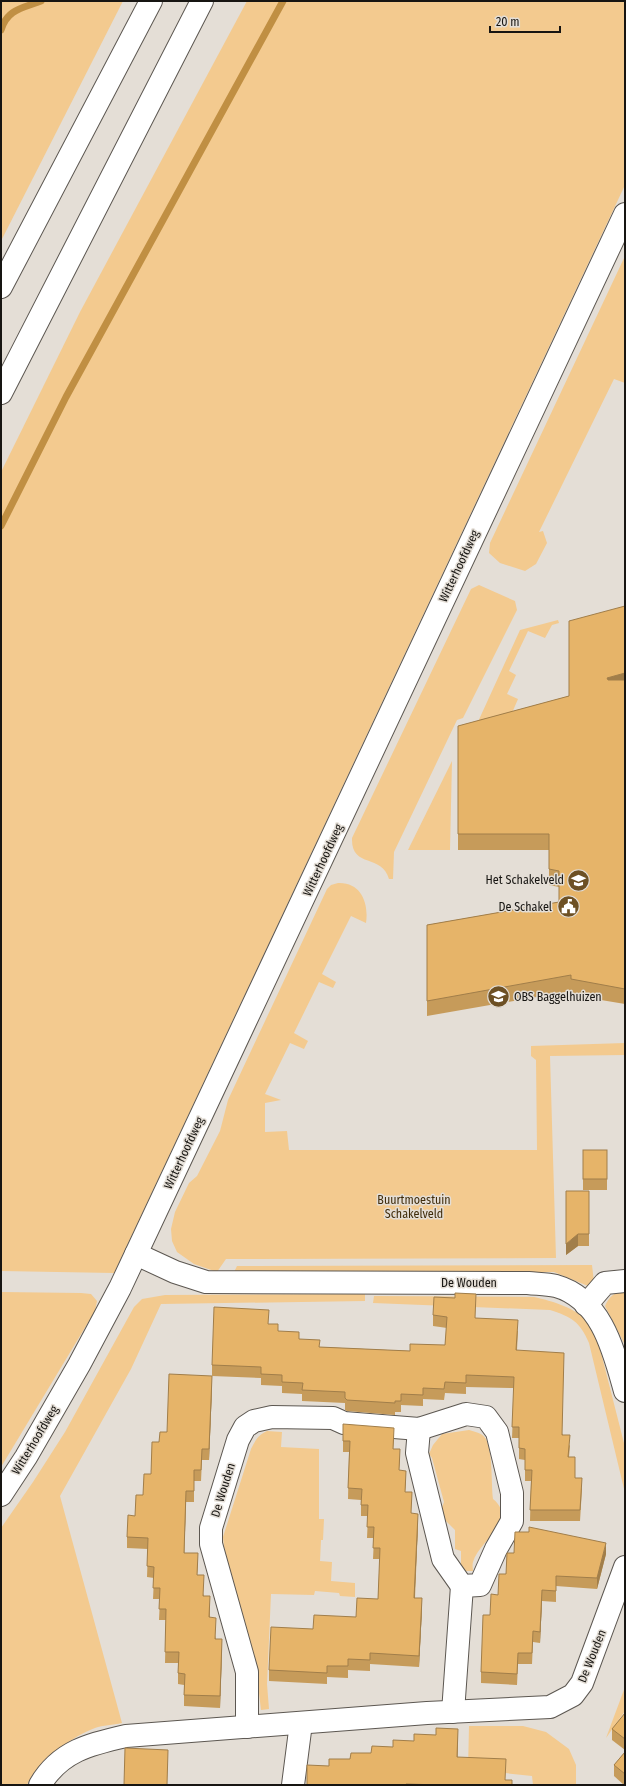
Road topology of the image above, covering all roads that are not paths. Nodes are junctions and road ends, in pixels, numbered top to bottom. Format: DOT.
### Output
graph roads {
  1 [pos="151,1"];
  2 [pos="202,1"];
  3 [pos="625,214"];
  4 [pos="1,287"];
  5 [pos="1,393"];
  6 [pos="136,1254"];
  7 [pos="625,1281"];
  8 [pos="586,1305"];
  9 [pos="625,1391"];
  10 [pos="419,1429"];
  11 [pos="1,1495"];
  12 [pos="625,1567"];
  13 [pos="462,1586"];
  14 [pos="621,1590"];
  15 [pos="453,1712"];
  16 [pos="301,1722"];
  17 [pos="247,1727"];
  18 [pos="40,1785"];
  19 [pos="293,1785"];
  1 -- 4 [label="main road"];
  2 -- 5 [label="main road"];
  3 -- 6 [label="main road, Witterhoofdweg"];
  6 -- 8 [label="main road, De Wouden"];
  6 -- 11 [label="main road, Witterhoofdweg"];
  7 -- 8 [label="main road"];
  8 -- 9 [label="main road, De Wouden"];
  10 -- 13 [label="main road"];
  10 -- 13 [label="main road, De Wouden"];
  10 -- 17 [label="main road, De Wouden"];
  12 -- 14 [label="main road, De Wouden"];
  13 -- 15 [label="main road"];
  14 -- 15 [label="main road, De Wouden"];
  15 -- 16 [label="main road, De Wouden"];
  16 -- 17 [label="main road, De Wouden"];
  16 -- 19 [label="main road"];
  17 -- 18 [label="main road, De Wouden"];
}
